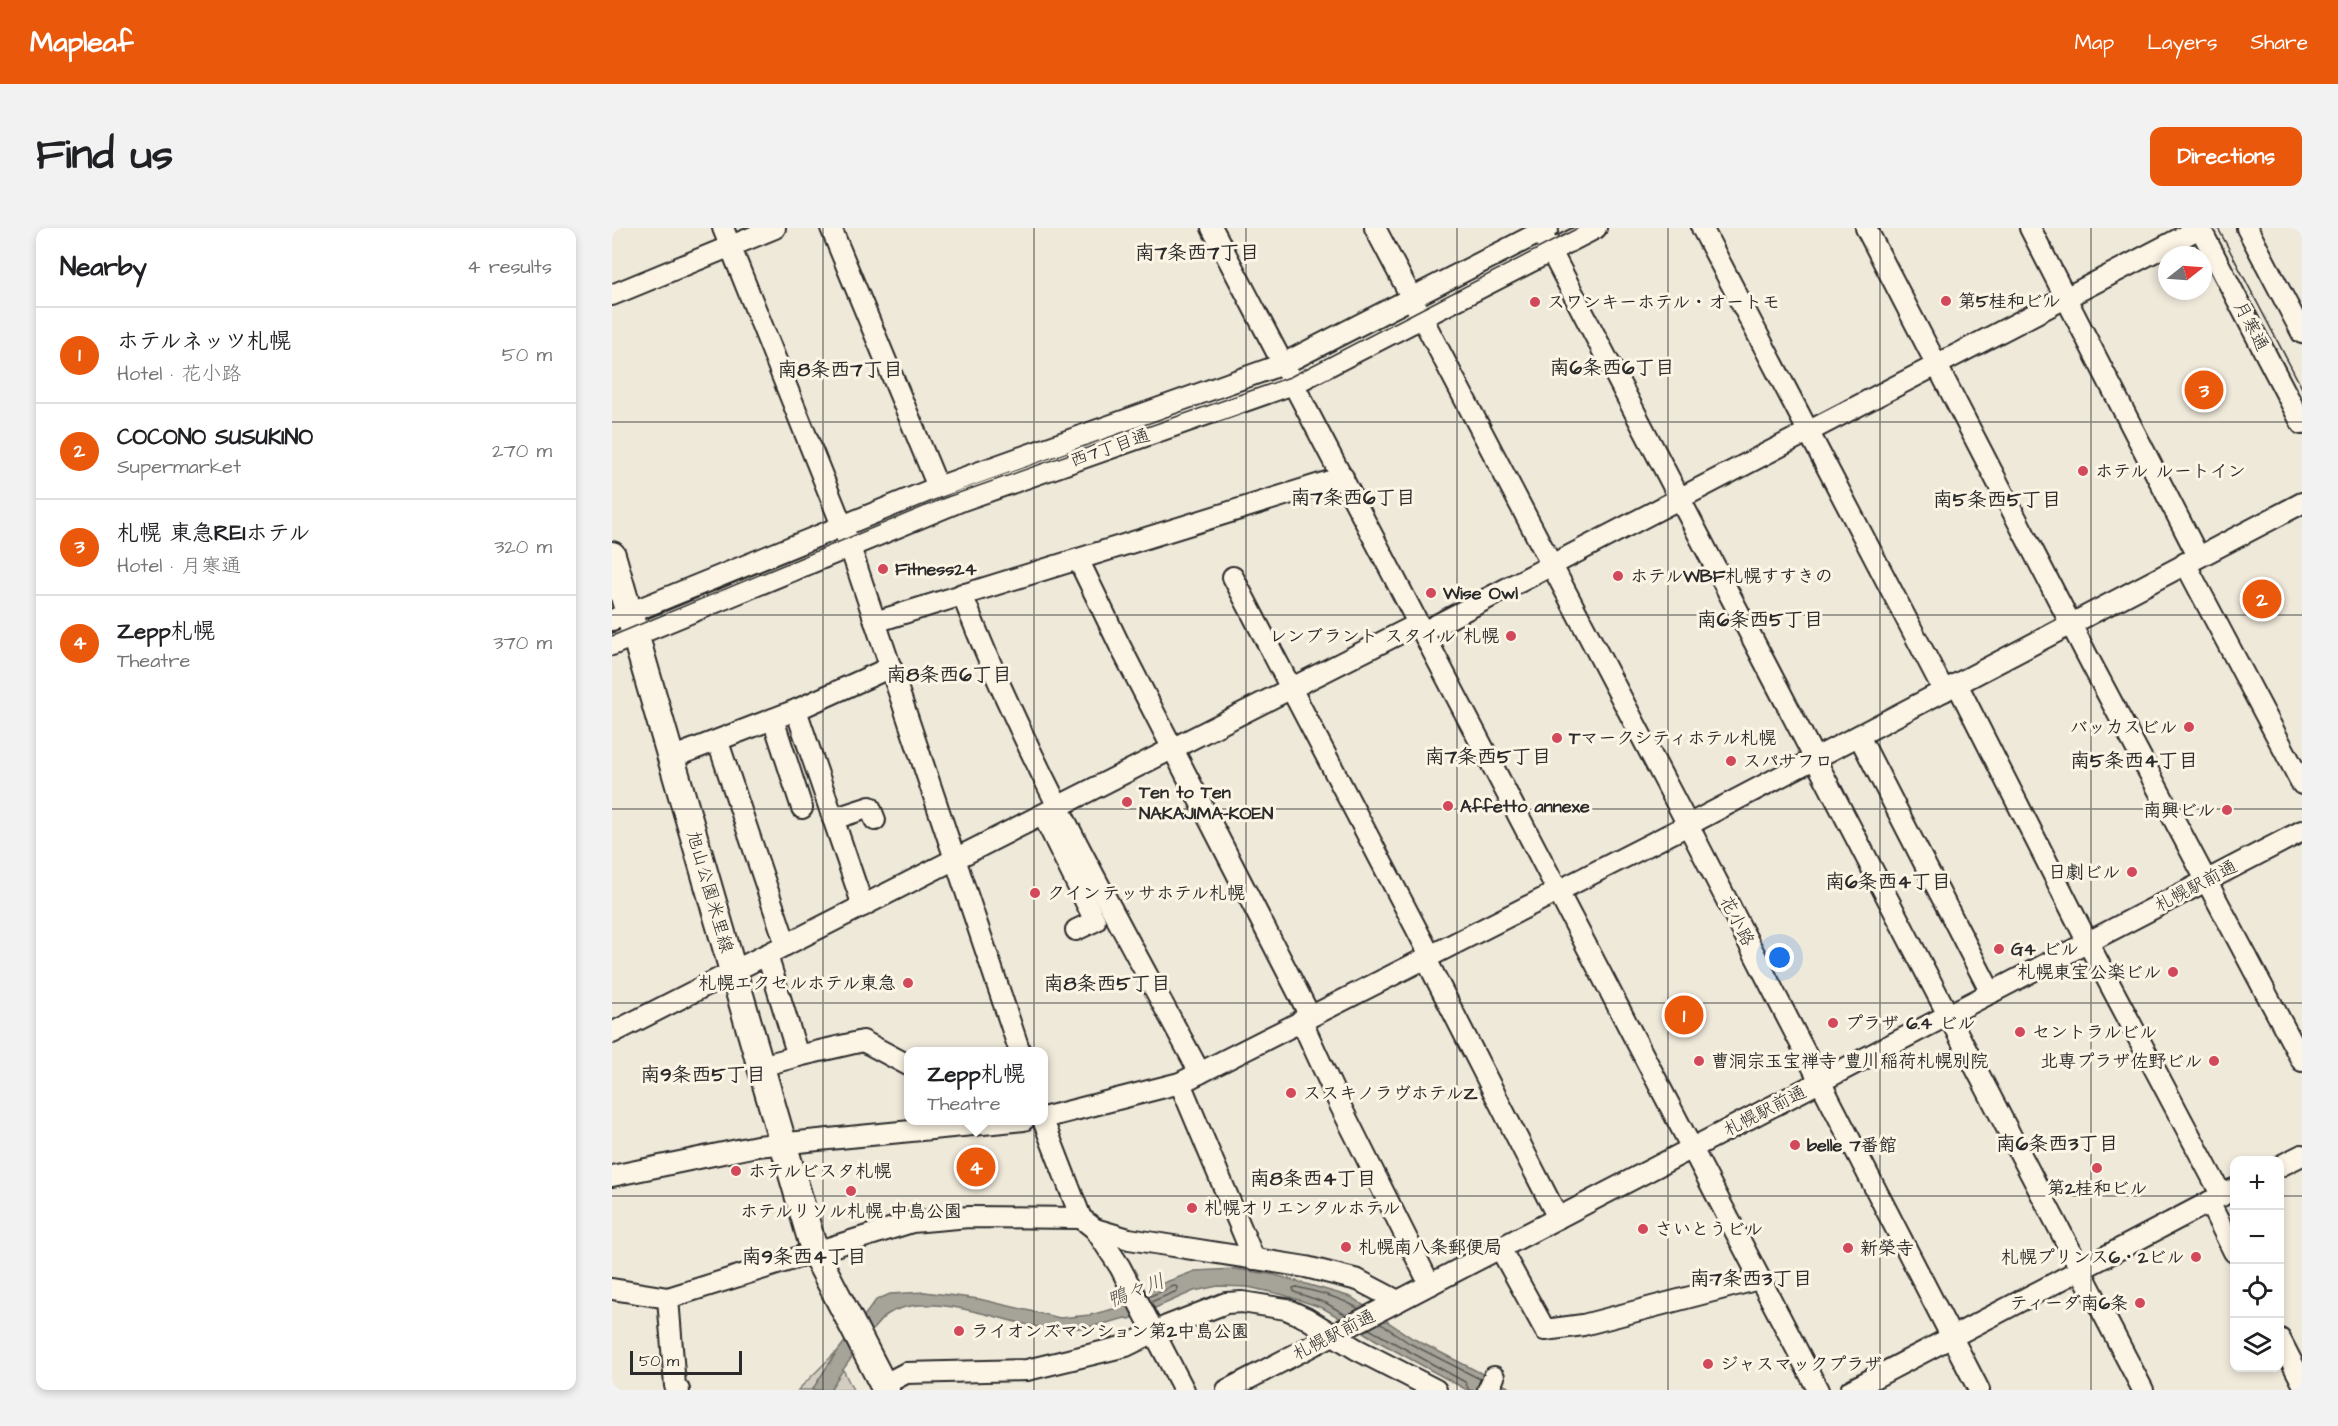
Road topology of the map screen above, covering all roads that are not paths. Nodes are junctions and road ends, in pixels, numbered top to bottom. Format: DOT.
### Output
graph roads {
  1 [pos="775,228"];
  2 [pos="831,228"];
  3 [pos="1212,228"];
  4 [pos="1375,228"];
  5 [pos="1596,228"];
  6 [pos="1702,228"];
  7 [pos="1866,228"];
  8 [pos="2030,228"];
  9 [pos="2200,228"];
  10 [pos="2247,228"];
  11 [pos="1543,229"];
  12 [pos="727,237"];
  13 [pos="1552,251"];
  14 [pos="612,295"];
  15 [pos="2067,298"];
  16 [pos="1412,299"];
  17 [pos="1422,318"];
  18 [pos="2302,333"];
  19 [pos="1283,364"];
  20 [pos="1937,365"];
  21 [pos="1293,384"];
  22 [pos="2302,424"];
  23 [pos="1809,432"];
  24 [pos="1343,477"];
  25 [pos="938,487"];
  26 [pos="1680,498"];
  27 [pos="2302,503"];
  28 [pos="842,526"];
  29 [pos="849,545"];
  30 [pos="612,555"];
  31 [pos="1078,559"];
  32 [pos="2192,559"];
  33 [pos="1552,565"];
  34 [pos="1233,577"];
  35 [pos="962,594"];
  36 [pos="626,622"];
  37 [pos="876,622"];
  38 [pos="2071,623"];
  39 [pos="1420,628"];
  40 [pos="612,645"];
  41 [pos="891,667"];
  42 [pos="1950,687"];
  43 [pos="1290,689"];
  44 [pos="796,710"];
  45 [pos="773,719"];
  46 [pos="1859,736"];
  47 [pos="718,742"];
  48 [pos="1173,748"];
  49 [pos="1815,758"];
  50 [pos="671,759"];
  51 [pos="2302,784"];
  52 [pos="870,807"];
  53 [pos="802,808"];
  54 [pos="1051,811"];
  55 [pos="833,819"];
  56 [pos="1688,825"];
  57 [pos="2302,831"];
  58 [pos="955,859"];
  59 [pos="2207,879"];
  60 [pos="1557,892"];
  61 [pos="863,906"];
  62 [pos="1076,930"];
  63 [pos="2088,943"];
  64 [pos="786,945"];
  65 [pos="767,955"];
  66 [pos="1429,958"];
  67 [pos="733,972"];
  68 [pos="1991,993"];
  69 [pos="1949,1015"];
  70 [pos="1306,1018"];
  71 [pos="612,1033"];
  72 [pos="1018,1047"];
  73 [pos="798,1056"];
  74 [pos="2302,1061"];
  75 [pos="904,1062"];
  76 [pos="761,1066"];
  77 [pos="1200,1073"];
  78 [pos="1820,1082"];
  79 [pos="1180,1083"];
  80 [pos="1048,1118"];
  81 [pos="974,1125"];
  82 [pos="1046,1125"];
  83 [pos="782,1144"];
  84 [pos="1691,1149"];
  85 [pos="2302,1155"];
  86 [pos="2284,1164"];
  87 [pos="612,1176"];
  88 [pos="2222,1196"];
  89 [pos="1558,1218"];
  90 [pos="1088,1224"];
  91 [pos="2230,1230"];
  92 [pos="1500,1248"];
  93 [pos="815,1253"];
  94 [pos="1254,1259"];
  95 [pos="2081,1270"];
  96 [pos="1759,1279"];
  97 [pos="1430,1285"];
  98 [pos="612,1289"];
  99 [pos="668,1298"];
  100 [pos="1398,1301"];
  101 [pos="1154,1332"];
  102 [pos="1333,1335"];
  103 [pos="1951,1338"];
  104 [pos="2284,1346"];
  105 [pos="2302,1382"];
  106 [pos="677,1388"];
  107 [pos="885,1388"];
  108 [pos="1184,1390"];
  109 [pos="1227,1390"];
  110 [pos="1436,1390"];
  111 [pos="1818,1390"];
  112 [pos="1851,1390"];
  113 [pos="1979,1390"];
  114 [pos="2143,1390"];
  1 -- 12 [label="street"];
  2 -- 25 [label="street"];
  3 -- 19 [label="street"];
  4 -- 16 [label="street, 花小路"];
  5 -- 13 [label="street, 西7丁目通"];
  6 -- 23 [label="street"];
  7 -- 20 [label="street"];
  8 -- 15 [label="street"];
  9 -- 15 [label="street"];
  9 -- 22 [label="street, 月寒通"];
  10 -- 18 [label="street"];
  11 -- 13 [label="street"];
  11 -- 16 [label="street, 西7丁目通"];
  12 -- 14 [label="street"];
  12 -- 28 [label="street"];
  13 -- 17 [label="street, 西7丁目通"];
  13 -- 26 [label="street"];
  15 -- 20 [label="street"];
  15 -- 32 [label="street"];
  16 -- 17 [label="street, 花小路"];
  16 -- 19 [label="street, 西7丁目通"];
  17 -- 21 [label="street, 西7丁目通"];
  17 -- 33 [label="street, 花小路"];
  19 -- 21 [label="street"];
  19 -- 25 [label="street, 西7丁目通"];
  20 -- 23 [label="street"];
  20 -- 38 [label="street"];
  21 -- 24 [label="street"];
  21 -- 29 [label="street, 西7丁目通"];
  23 -- 26 [label="street"];
  23 -- 42 [label="street"];
  24 -- 31 [label="street"];
  24 -- 39 [label="street"];
  25 -- 28 [label="street, 西7丁目通"];
  26 -- 33 [label="street"];
  26 -- 49 [label="street"];
  27 -- 32 [label="street"];
  28 -- 29 [label="street"];
  28 -- 36 [label="street, 西7丁目通"];
  29 -- 36 [label="street, 西7丁目通"];
  29 -- 37 [label="street"];
  30 -- 36 [label="main road, 旭山公園米里線"];
  31 -- 35 [label="street"];
  31 -- 48 [label="street"];
  32 -- 38 [label="street"];
  32 -- 51 [label="street"];
  33 -- 39 [label="street"];
  33 -- 56 [label="street, 花小路"];
  34 -- 43 [label="street"];
  35 -- 37 [label="street"];
  35 -- 54 [label="street"];
  36 -- 40 [label="street, 西7丁目通"];
  36 -- 50 [label="main road, 旭山公園米里線"];
  37 -- 41 [label="street"];
  38 -- 42 [label="street"];
  38 -- 59 [label="street"];
  39 -- 43 [label="street"];
  39 -- 60 [label="street"];
  41 -- 44 [label="street"];
  41 -- 58 [label="street"];
  42 -- 46 [label="street"];
  42 -- 63 [label="street"];
  43 -- 48 [label="street"];
  43 -- 66 [label="street"];
  44 -- 45 [label="street"];
  44 -- 55 [label="street"];
  45 -- 47 [label="street"];
  45 -- 53 [label="street"];
  46 -- 49 [label="street"];
  46 -- 68 [label="street"];
  47 -- 50 [label="street"];
  47 -- 64 [label="street"];
  48 -- 54 [label="street"];
  48 -- 70 [label="street"];
  49 -- 56 [label="street"];
  49 -- 69 [label="street"];
  50 -- 67 [label="main road, 旭山公園米里線"];
  52 -- 55 [label="street"];
  54 -- 58 [label="street"];
  54 -- 62 [label="street"];
  54 -- 77 [label="street"];
  55 -- 61 [label="street"];
  56 -- 60 [label="street"];
  56 -- 78 [label="street, 花小路"];
  57 -- 59 [label="street, 札幌駅前通"];
  58 -- 61 [label="street"];
  58 -- 72 [label="street"];
  59 -- 63 [label="street, 札幌駅前通"];
  59 -- 74 [label="street"];
  60 -- 66 [label="street"];
  60 -- 84 [label="street"];
  61 -- 64 [label="street"];
  63 -- 68 [label="street, 札幌駅前通"];
  63 -- 88 [label="street"];
  64 -- 65 [label="street"];
  65 -- 67 [label="street"];
  65 -- 73 [label="street"];
  66 -- 70 [label="street"];
  66 -- 89 [label="street"];
  67 -- 71 [label="street"];
  67 -- 76 [label="main road, 旭山公園米里線"];
  68 -- 69 [label="street, 札幌駅前通"];
  69 -- 78 [label="street, 札幌駅前通"];
  69 -- 95 [label="street"];
  70 -- 77 [label="street"];
  70 -- 97 [label="street"];
  73 -- 75 [label="street"];
  73 -- 76 [label="street"];
  76 -- 83 [label="main road, 旭山公園米里線"];
  77 -- 79 [label="street"];
  78 -- 84 [label="street, 札幌駅前通"];
  78 -- 103 [label="street, 花小路"];
  79 -- 80 [label="street"];
  79 -- 94 [label="street"];
  81 -- 83 [label="street"];
  82 -- 90 [label="street"];
  83 -- 87 [label="street"];
  83 -- 93 [label="main road, 旭山公園米里線"];
  84 -- 89 [label="street, 札幌駅前通"];
  84 -- 96 [label="street"];
  85 -- 86 [label="street"];
  88 -- 91 [label="street"];
  88 -- 95 [label="street"];
  89 -- 92 [label="street, 札幌駅前通"];
  90 -- 93 [label="street"];
  90 -- 94 [label="street"];
  90 -- 101 [label="street"];
  92 -- 96 [label="street"];
  92 -- 97 [label="street, 札幌駅前通"];
  93 -- 99 [label="street"];
  93 -- 107 [label="main road, 旭山公園米里線"];
  94 -- 100 [label="street"];
  95 -- 103 [label="street"];
  95 -- 114 [label="street"];
  96 -- 111 [label="street"];
  97 -- 100 [label="street, 札幌駅前通"];
  98 -- 99 [label="street"];
  99 -- 106 [label="street"];
  100 -- 102 [label="street, 札幌駅前通"];
  101 -- 102 [label="street"];
  101 -- 107 [label="street"];
  101 -- 108 [label="street"];
  102 -- 109 [label="street, 札幌駅前通"];
  102 -- 110 [label="street"];
  103 -- 112 [label="street"];
  103 -- 113 [label="street, 花小路"];
  104 -- 105 [label="street"];
}
